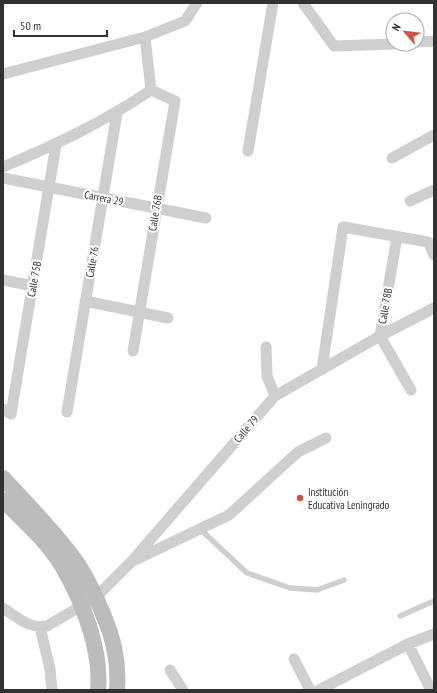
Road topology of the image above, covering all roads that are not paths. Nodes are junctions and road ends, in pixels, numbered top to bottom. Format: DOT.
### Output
graph roads {
  1 [pos="197,3"];
  2 [pos="273,3"];
  3 [pos="303,3"];
  4 [pos="145,37"];
  5 [pos="385,44"];
  6 [pos="3,74"];
  7 [pos="151,90"];
  8 [pos="117,113"];
  9 [pos="434,135"];
  10 [pos="56,145"];
  11 [pos="248,151"];
  12 [pos="392,158"];
  13 [pos="3,167"];
  14 [pos="3,178"];
  15 [pos="49,187"];
  16 [pos="434,190"];
  17 [pos="103,198"];
  18 [pos="410,201"];
  19 [pos="156,208"];
  20 [pos="206,218"];
  21 [pos="397,237"];
  22 [pos="431,241"];
  23 [pos="434,255"];
  24 [pos="3,280"];
  25 [pos="33,286"];
  26 [pos="85,301"];
  27 [pos="434,308"];
  28 [pos="140,312"];
  29 [pos="168,318"];
  30 [pos="380,336"];
  31 [pos="266,347"];
  32 [pos="133,351"];
  33 [pos="322,369"];
  34 [pos="411,390"];
  35 [pos="274,396"];
  36 [pos="7,411"];
  37 [pos="66,412"];
  38 [pos="326,438"];
  39 [pos="3,478"];
  40 [pos="3,500"];
  41 [pos="200,529"];
  42 [pos="131,562"];
  43 [pos="344,580"];
  44 [pos="95,598"];
  45 [pos="434,601"];
  46 [pos="81,606"];
  47 [pos="3,608"];
  48 [pos="400,616"];
  49 [pos="40,627"];
  50 [pos="434,634"];
  51 [pos="408,644"];
  52 [pos="294,659"];
  53 [pos="170,670"];
  54 [pos="322,689"];
  55 [pos="52,690"];
  56 [pos="98,690"];
  57 [pos="117,690"];
  58 [pos="183,690"];
  59 [pos="310,690"];
  60 [pos="431,690"];
  1 -- 4 [label="street"];
  2 -- 11 [label="street"];
  3 -- 5 [label="street"];
  4 -- 6 [label="street"];
  4 -- 7 [label="street"];
  7 -- 8 [label="street"];
  7 -- 19 [label="street, Calle 76B"];
  8 -- 10 [label="street"];
  8 -- 17 [label="street, Calle 76"];
  9 -- 12 [label="street"];
  10 -- 13 [label="street"];
  10 -- 15 [label="street, Calle 75B"];
  14 -- 15 [label="street, Carrera 29"];
  15 -- 17 [label="street, Carrera 29"];
  15 -- 25 [label="street, Calle 75B"];
  16 -- 18 [label="street"];
  17 -- 19 [label="street, Carrera 29"];
  17 -- 26 [label="street, Calle 76"];
  19 -- 20 [label="street, Carrera 29"];
  19 -- 28 [label="street, Calle 76B"];
  21 -- 22 [label="street"];
  21 -- 30 [label="street, Calle 78B"];
  21 -- 33 [label="street"];
  22 -- 23 [label="street"];
  24 -- 25 [label="street"];
  25 -- 36 [label="street, Calle 75B"];
  26 -- 28 [label="street"];
  26 -- 37 [label="street, Calle 76"];
  27 -- 30 [label="street, Calle 79"];
  28 -- 29 [label="street"];
  28 -- 32 [label="street, Calle 76B"];
  30 -- 33 [label="street, Calle 79"];
  30 -- 34 [label="street, Calle 78B"];
  31 -- 35 [label="street"];
  33 -- 35 [label="street, Calle 79"];
  35 -- 42 [label="street, Calle 79"];
  38 -- 41 [label="street"];
  39 -- 44 [label="main road"];
  40 -- 46 [label="main road"];
  41 -- 42 [label="street"];
  41 -- 43 [label="lane"];
  42 -- 44 [label="street, Calle 79"];
  44 -- 46 [label="street"];
  44 -- 57 [label="main road"];
  45 -- 48 [label="lane"];
  46 -- 49 [label="street"];
  46 -- 56 [label="main road"];
  47 -- 49 [label="street"];
  49 -- 55 [label="street"];
  50 -- 51 [label="street"];
  51 -- 54 [label="street"];
  51 -- 60 [label="street"];
  52 -- 59 [label="street"];
  53 -- 58 [label="street"];
}
